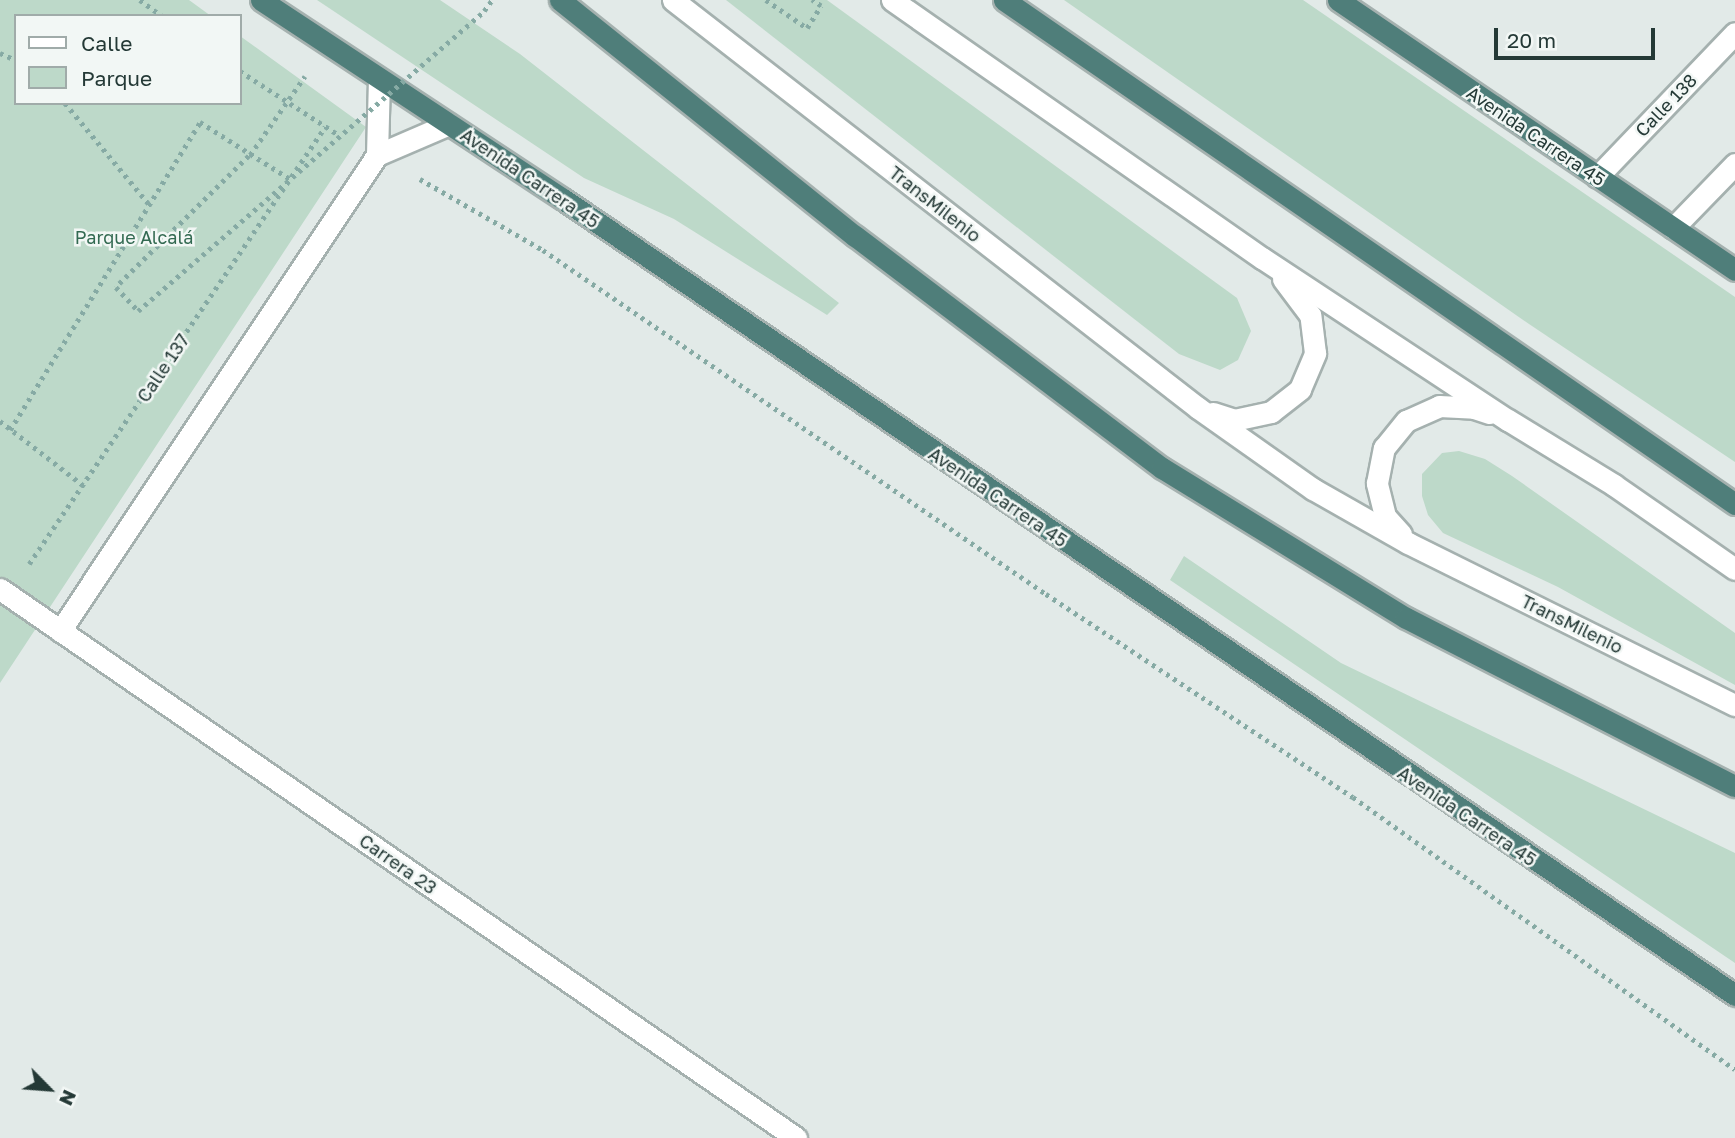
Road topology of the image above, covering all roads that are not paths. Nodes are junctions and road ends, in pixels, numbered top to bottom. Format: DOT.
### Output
graph roads {
  1 [pos="261,0"];
  2 [pos="673,0"];
  3 [pos="892,0"];
  4 [pos="1004,0"];
  5 [pos="1338,0"];
  6 [pos="561,1"];
  7 [pos="1735,33"];
  8 [pos="379,79"];
  9 [pos="449,124"];
  10 [pos="377,155"];
  11 [pos="1735,164"];
  12 [pos="1597,177"];
  13 [pos="1673,228"];
  14 [pos="1262,258"];
  15 [pos="1735,270"];
  16 [pos="1198,408"];
  17 [pos="1508,420"];
  18 [pos="1735,504"];
  19 [pos="1408,543"];
  20 [pos="1735,569"];
  21 [pos="4,592"];
  22 [pos="60,631"];
  23 [pos="1735,705"];
  24 [pos="1735,786"];
  25 [pos="1735,995"];
  26 [pos="796,1138"];
  1 -- 8 [label="highway, Avenida Carrera 45"];
  2 -- 16 [label="street, TransMilenio"];
  3 -- 14 [label="street, TransMilenio"];
  4 -- 18 [label="highway"];
  5 -- 12 [label="highway, Avenida Carrera 45"];
  6 -- 24 [label="highway"];
  7 -- 12 [label="street, Calle 138"];
  8 -- 9 [label="highway, Avenida Carrera 45"];
  8 -- 10 [label="street"];
  9 -- 10 [label="street"];
  9 -- 25 [label="highway, Avenida Carrera 45"];
  10 -- 22 [label="street"];
  11 -- 13 [label="street"];
  12 -- 13 [label="highway, Avenida Carrera 45"];
  13 -- 15 [label="highway, Avenida Carrera 45"];
  14 -- 16 [label="street, TransMilenio"];
  14 -- 17 [label="street, TransMilenio"];
  16 -- 19 [label="street, TransMilenio"];
  17 -- 19 [label="street, TransMilenio"];
  17 -- 20 [label="street, TransMilenio"];
  19 -- 23 [label="street, TransMilenio"];
  21 -- 22 [label="street, Carrera 23"];
  22 -- 26 [label="street, Carrera 23"];
}
